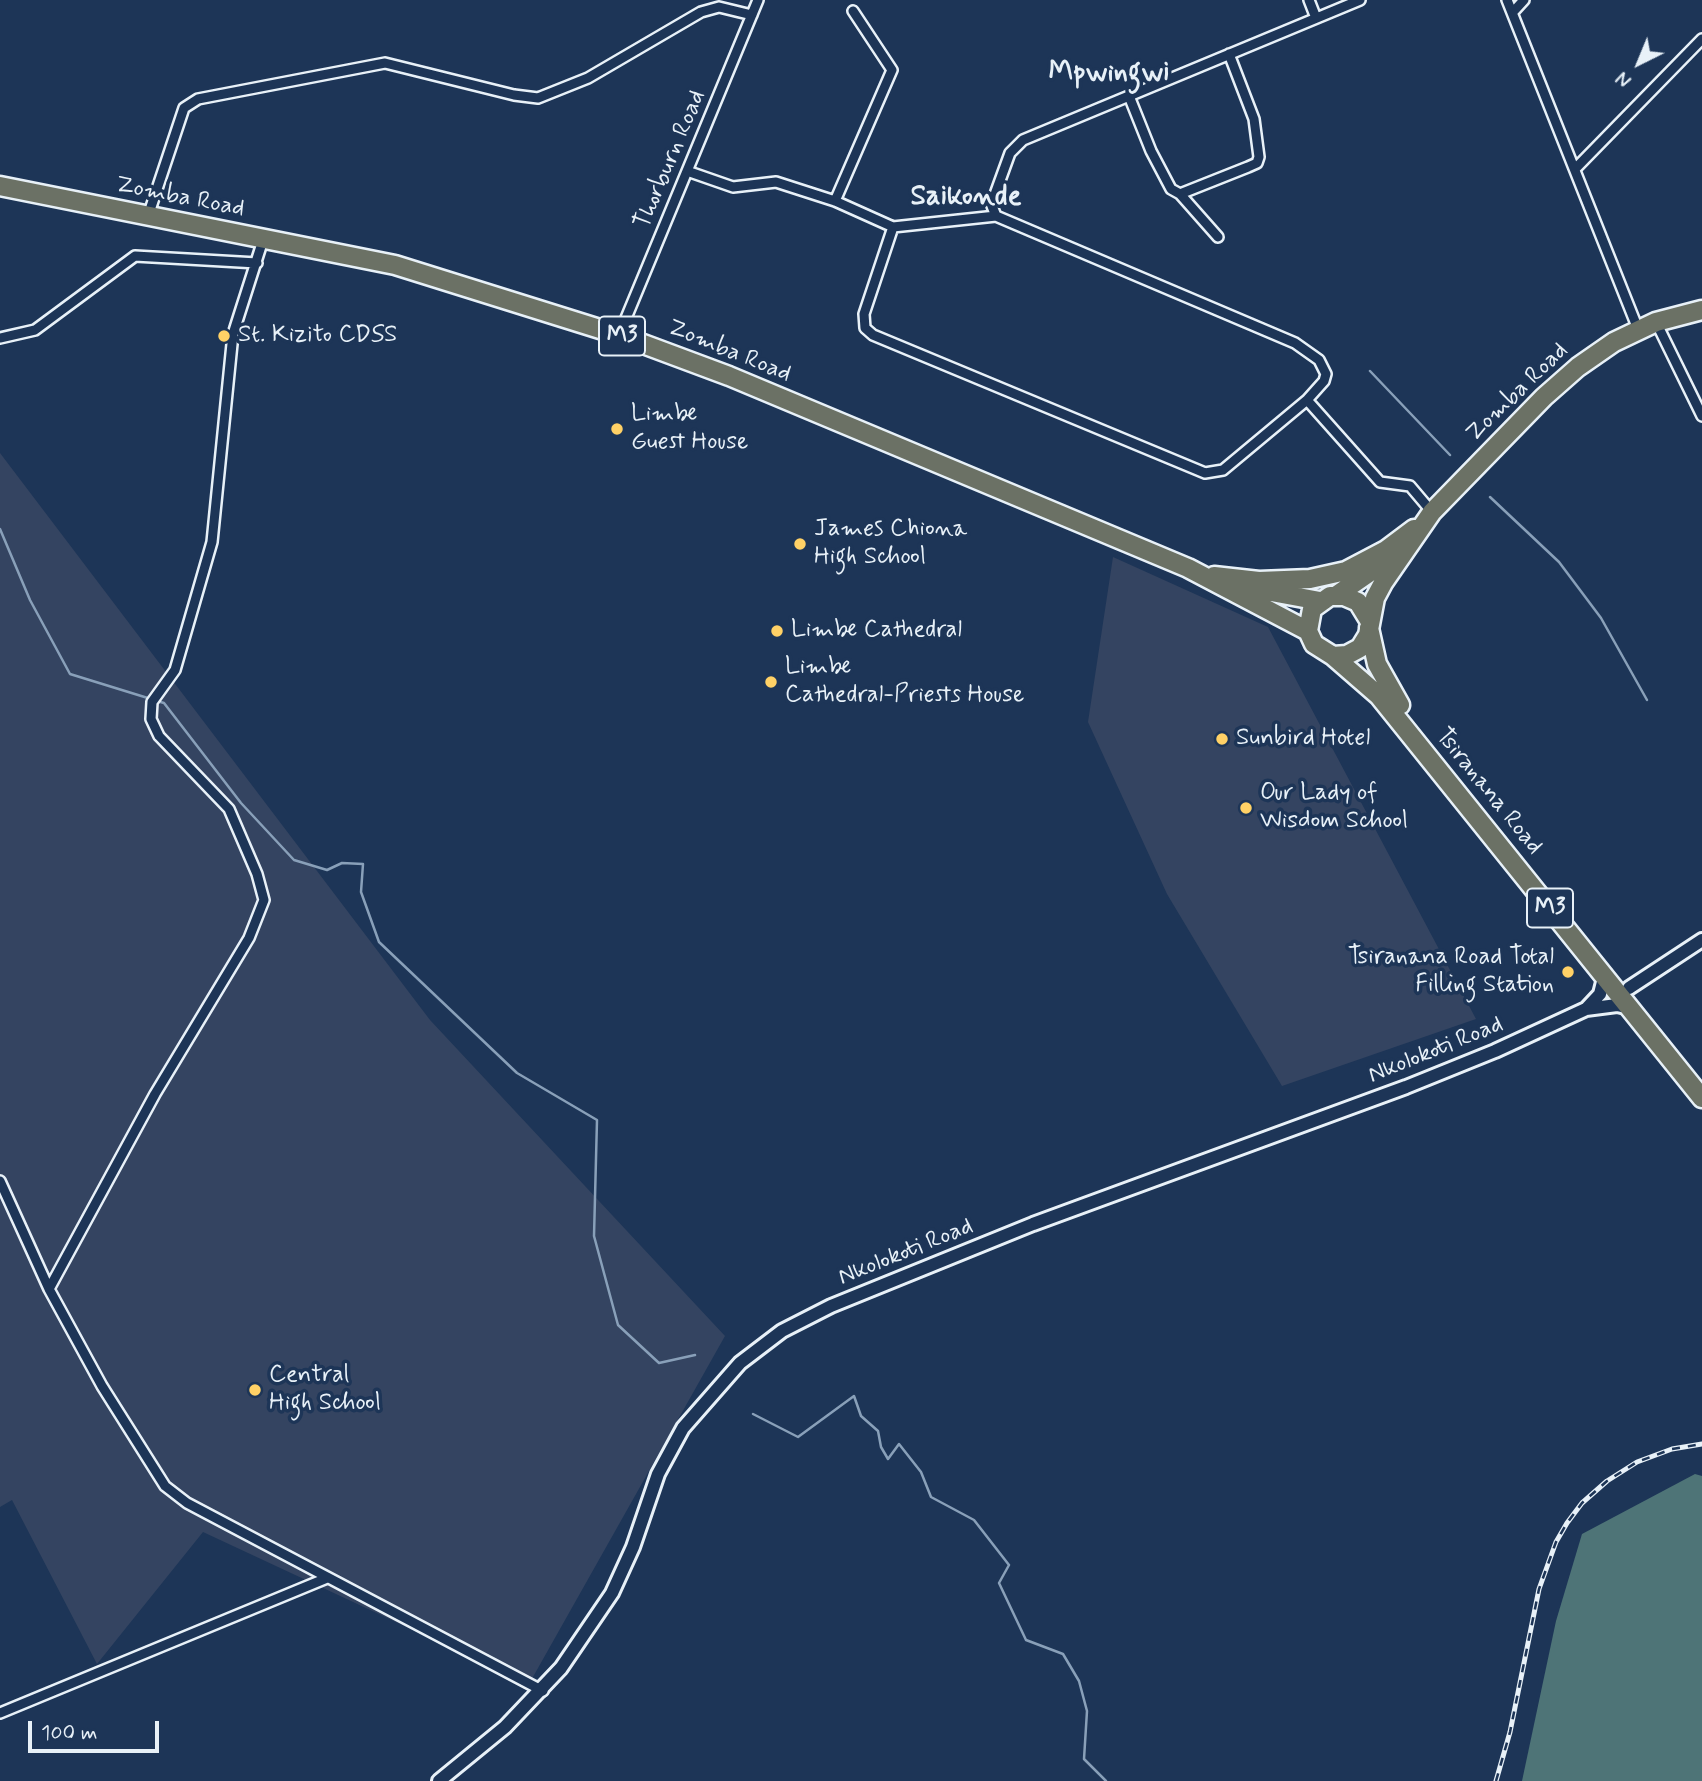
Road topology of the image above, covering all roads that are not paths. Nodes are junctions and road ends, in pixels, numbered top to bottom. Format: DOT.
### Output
graph roads {
  1 [pos="758,0"];
  2 [pos="1309,0"];
  3 [pos="1360,0"];
  4 [pos="1507,0"];
  5 [pos="1524,0"];
  6 [pos="853,11"];
  7 [pos="1513,12"];
  8 [pos="752,15"];
  9 [pos="1316,18"];
  10 [pos="1702,39"];
  11 [pos="1229,54"];
  12 [pos="1129,96"];
  13 [pos="1576,169"];
  14 [pos="687,171"];
  15 [pos="0,187"];
  16 [pos="1180,194"];
  17 [pos="835,201"];
  18 [pos="148,216"];
  19 [pos="996,216"];
  20 [pos="893,227"];
  21 [pos="1218,237"];
  22 [pos="263,240"];
  23 [pos="257,263"];
  24 [pos="1702,310"];
  25 [pos="1656,322"];
  26 [pos="1638,329"];
  27 [pos="619,335"];
  28 [pos="0,338"];
  29 [pos="1307,400"];
  30 [pos="1702,416"];
  31 [pos="1430,515"];
  32 [pos="1415,539"];
  33 [pos="1208,578"];
  34 [pos="1328,598"];
  35 [pos="1369,624"];
  36 [pos="1308,631"];
  37 [pos="1333,656"];
  38 [pos="1702,940"];
  39 [pos="1605,974"];
  40 [pos="1629,988"];
  41 [pos="1630,1008"];
  42 [pos="1586,1009"];
  43 [pos="1702,1079"];
  44 [pos="1702,1098"];
  45 [pos="0,1181"];
  46 [pos="49,1289"];
  47 [pos="327,1578"];
  48 [pos="543,1691"];
  49 [pos="0,1713"];
  50 [pos="439,1781"];
  1 -- 8 [label="street, Thorburn Road"];
  2 -- 9 [label="street"];
  3 -- 9 [label="street"];
  4 -- 7 [label="street"];
  5 -- 7 [label="street"];
  6 -- 17 [label="street"];
  7 -- 13 [label="street"];
  8 -- 14 [label="street, Thorburn Road"];
  8 -- 18 [label="street"];
  9 -- 11 [label="street"];
  10 -- 13 [label="street"];
  11 -- 12 [label="street"];
  11 -- 16 [label="street"];
  12 -- 16 [label="street"];
  12 -- 19 [label="street"];
  13 -- 26 [label="street"];
  14 -- 17 [label="street"];
  14 -- 27 [label="street, Thorburn Road"];
  15 -- 18 [label="highway, Zomba Road / M3"];
  16 -- 21 [label="street"];
  17 -- 20 [label="street"];
  18 -- 22 [label="highway, Zomba Road / M3"];
  19 -- 20 [label="street"];
  19 -- 29 [label="street"];
  20 -- 29 [label="street"];
  22 -- 23 [label="street"];
  22 -- 27 [label="highway, Zomba Road / M3"];
  23 -- 28 [label="street"];
  23 -- 46 [label="street"];
  24 -- 25 [label="highway, Zomba Road"];
  25 -- 26 [label="highway, Zomba Road"];
  25 -- 30 [label="street"];
  26 -- 31 [label="highway, Zomba Road"];
  27 -- 33 [label="highway, Zomba Road / M3"];
  29 -- 31 [label="street"];
  31 -- 32 [label="highway"];
  31 -- 33 [label="highway"];
  32 -- 34 [label="highway"];
  32 -- 35 [label="highway"];
  33 -- 34 [label="highway, Zomba Road / M3"];
  33 -- 36 [label="highway, Zomba Road / M3"];
  34 -- 35 [label="highway, M3"];
  34 -- 36 [label="highway"];
  35 -- 37 [label="highway"];
  35 -- 40 [label="highway, Tsiranana Road / M3"];
  36 -- 37 [label="highway, M3"];
  37 -- 39 [label="highway, Tsiranana Road / M3"];
  38 -- 40 [label="main road"];
  39 -- 41 [label="highway, Tsiranana Road / M3"];
  39 -- 42 [label="main road"];
  40 -- 43 [label="highway, Tsiranana Road / M3"];
  41 -- 42 [label="main road, Nkolokoti Road"];
  41 -- 44 [label="highway, Tsiranana Road / M3"];
  42 -- 48 [label="main road, Nkolokoti Road"];
  45 -- 46 [label="street"];
  46 -- 47 [label="street"];
  47 -- 48 [label="street"];
  47 -- 49 [label="street"];
  48 -- 50 [label="main road, Nkolokoti Road"];
}
